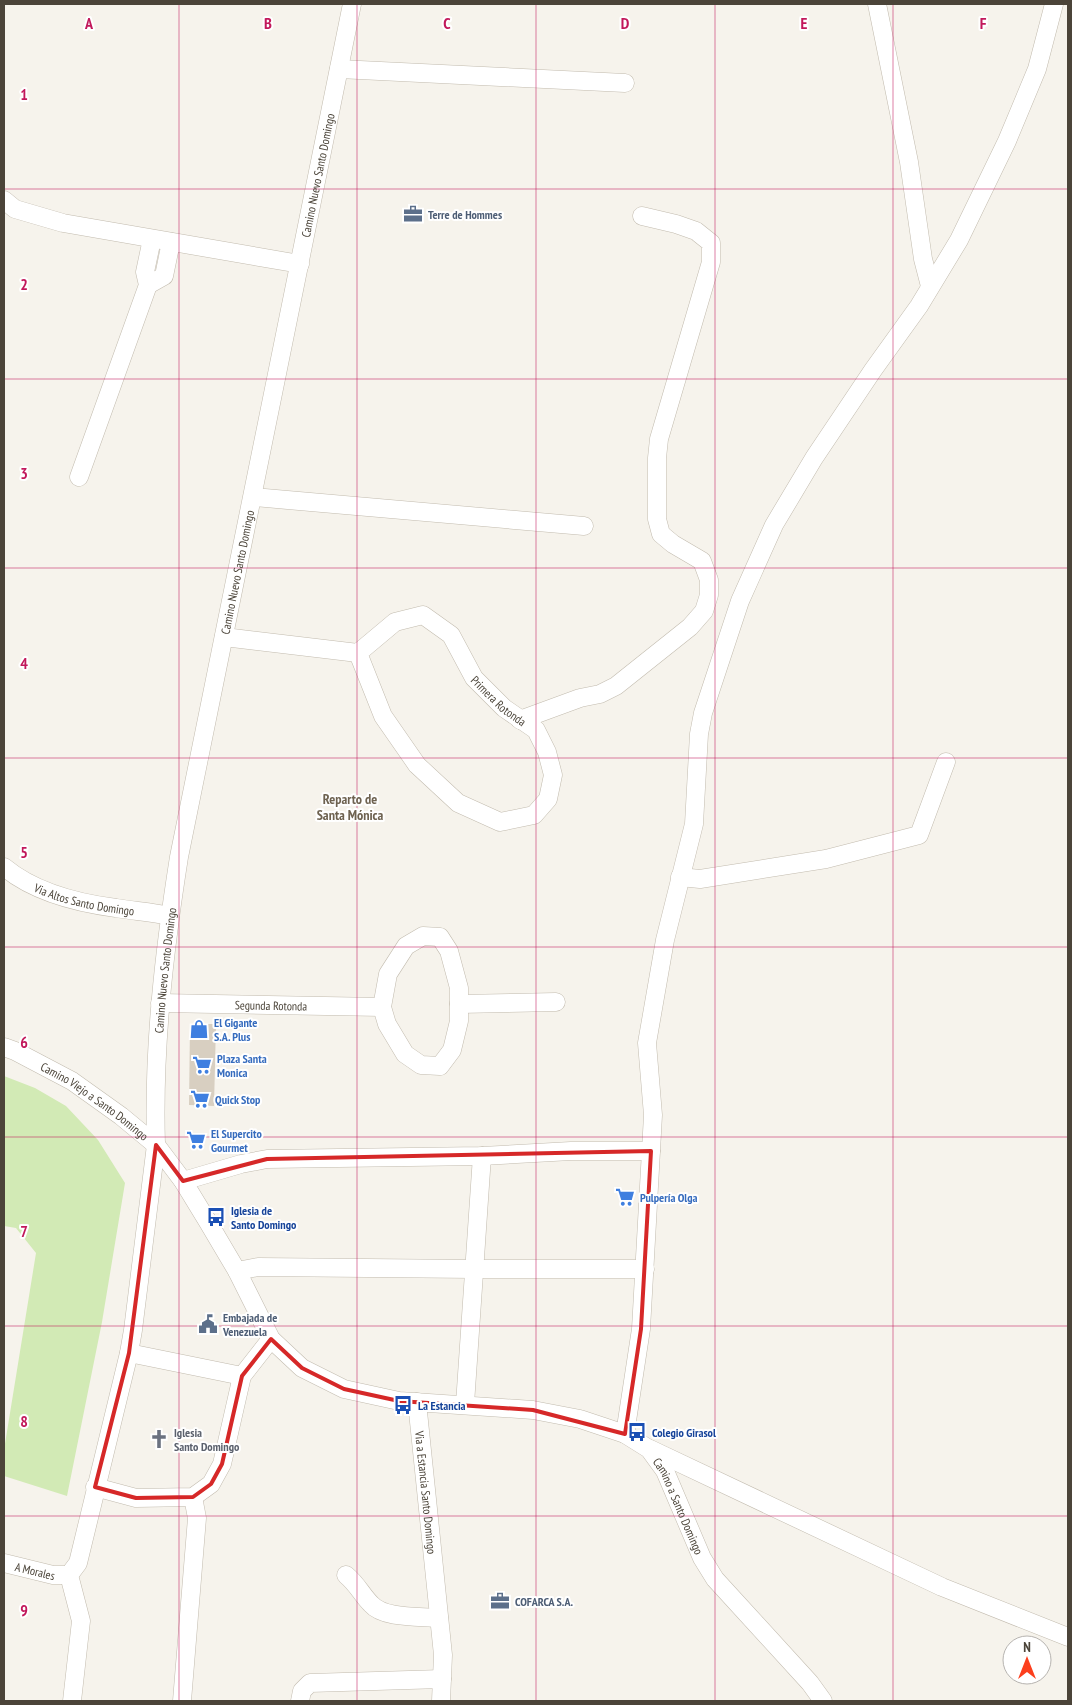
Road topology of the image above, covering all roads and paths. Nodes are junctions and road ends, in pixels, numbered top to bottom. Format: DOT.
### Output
graph roads {
  1 [pos="352,4"];
  2 [pos="877,4"];
  3 [pos="1054,4"];
  4 [pos="339,69"];
  5 [pos="624,83"];
  6 [pos="4,200"];
  7 [pos="642,216"];
  8 [pos="152,239"];
  9 [pos="171,242"];
  10 [pos="300,264"];
  11 [pos="148,285"];
  12 [pos="930,286"];
  13 [pos="79,477"];
  14 [pos="253,497"];
  15 [pos="584,526"];
  16 [pos="224,637"];
  17 [pos="358,653"];
  18 [pos="520,720"];
  19 [pos="946,762"];
  20 [pos="4,867"];
  21 [pos="680,877"];
  22 [pos="170,916"];
  23 [pos="556,1002"];
  24 [pos="160,1003"];
  25 [pos="459,1004"];
  26 [pos="382,1007"];
  27 [pos="4,1047"];
  28 [pos="156,1145"];
  29 [pos="651,1150"];
  30 [pos="482,1156"];
  31 [pos="183,1181"];
  32 [pos="645,1269"];
  33 [pos="475,1270"];
  34 [pos="237,1271"];
  35 [pos="271,1339"];
  36 [pos="129,1353"];
  37 [pos="242,1376"];
  38 [pos="416,1402"];
  39 [pos="465,1404"];
  40 [pos="625,1434"];
  41 [pos="649,1449"];
  42 [pos="95,1487"];
  43 [pos="193,1497"];
  44 [pos="4,1563"];
  45 [pos="69,1574"];
  46 [pos="346,1575"];
  47 [pos="439,1618"];
  48 [pos="1068,1637"];
  49 [pos="442,1679"];
  50 [pos="72,1701"];
  51 [pos="182,1701"];
  52 [pos="300,1701"];
  53 [pos="441,1701"];
  54 [pos="823,1701"];
  1 -- 4 [label="street, Camino Nuevo Santo Domingo"];
  2 -- 12 [label="street"];
  3 -- 12 [label="street"];
  4 -- 5 [label="street"];
  4 -- 10 [label="street, Camino Nuevo Santo Domingo"];
  6 -- 8 [label="street"];
  7 -- 18 [label="street"];
  8 -- 9 [label="street"];
  8 -- 11 [label="street"];
  9 -- 10 [label="street"];
  9 -- 11 [label="street"];
  10 -- 14 [label="street, Camino Nuevo Santo Domingo"];
  11 -- 13 [label="street"];
  12 -- 21 [label="street"];
  14 -- 15 [label="street"];
  14 -- 16 [label="street, Camino Nuevo Santo Domingo"];
  16 -- 17 [label="street"];
  16 -- 22 [label="street, Camino Nuevo Santo Domingo"];
  17 -- 18 [label="street, Primera Rotonda"];
  17 -- 18 [label="street, Primera Rotonda"];
  19 -- 21 [label="street"];
  20 -- 22 [label="street, Via Altos Santo Domingo"];
  21 -- 29 [label="street"];
  22 -- 24 [label="street, Camino Nuevo Santo Domingo"];
  23 -- 25 [label="street"];
  24 -- 26 [label="street, Segunda Rotonda"];
  24 -- 28 [label="street, Camino Nuevo Santo Domingo"];
  25 -- 26 [label="street"];
  25 -- 26 [label="street"];
  27 -- 28 [label="street, Camino Viejo a Santo Domingo"];
  28 -- 31 [label="street"];
  28 -- 36 [label="street, Camino Nuevo Santo Domingo"];
  29 -- 30 [label="street"];
  29 -- 32 [label="street"];
  30 -- 31 [label="street"];
  30 -- 33 [label="street"];
  31 -- 34 [label="street"];
  32 -- 33 [label="street"];
  32 -- 40 [label="street"];
  33 -- 34 [label="street"];
  33 -- 39 [label="street"];
  34 -- 35 [label="street"];
  35 -- 37 [label="street"];
  35 -- 38 [label="street"];
  36 -- 37 [label="street"];
  36 -- 42 [label="street, Camino Nuevo Santo Domingo"];
  37 -- 43 [label="street"];
  38 -- 39 [label="street, Camino a Santo Domingo"];
  38 -- 47 [label="street, Via a Estancia Santo Domingo"];
  39 -- 40 [label="street, Camino a Santo Domingo"];
  40 -- 41 [label="street, Camino a Santo Domingo"];
  41 -- 48 [label="street"];
  41 -- 54 [label="street, Camino a Santo Domingo"];
  42 -- 43 [label="street"];
  42 -- 45 [label="street, Camino Nuevo Santo Domingo"];
  43 -- 51 [label="street"];
  44 -- 45 [label="street, A Morales"];
  45 -- 50 [label="street"];
  46 -- 47 [label="street"];
  47 -- 49 [label="street, Via a Estancia Santo Domingo"];
  49 -- 52 [label="street"];
  49 -- 53 [label="street, Via a Estancia Santo Domingo"];
}
